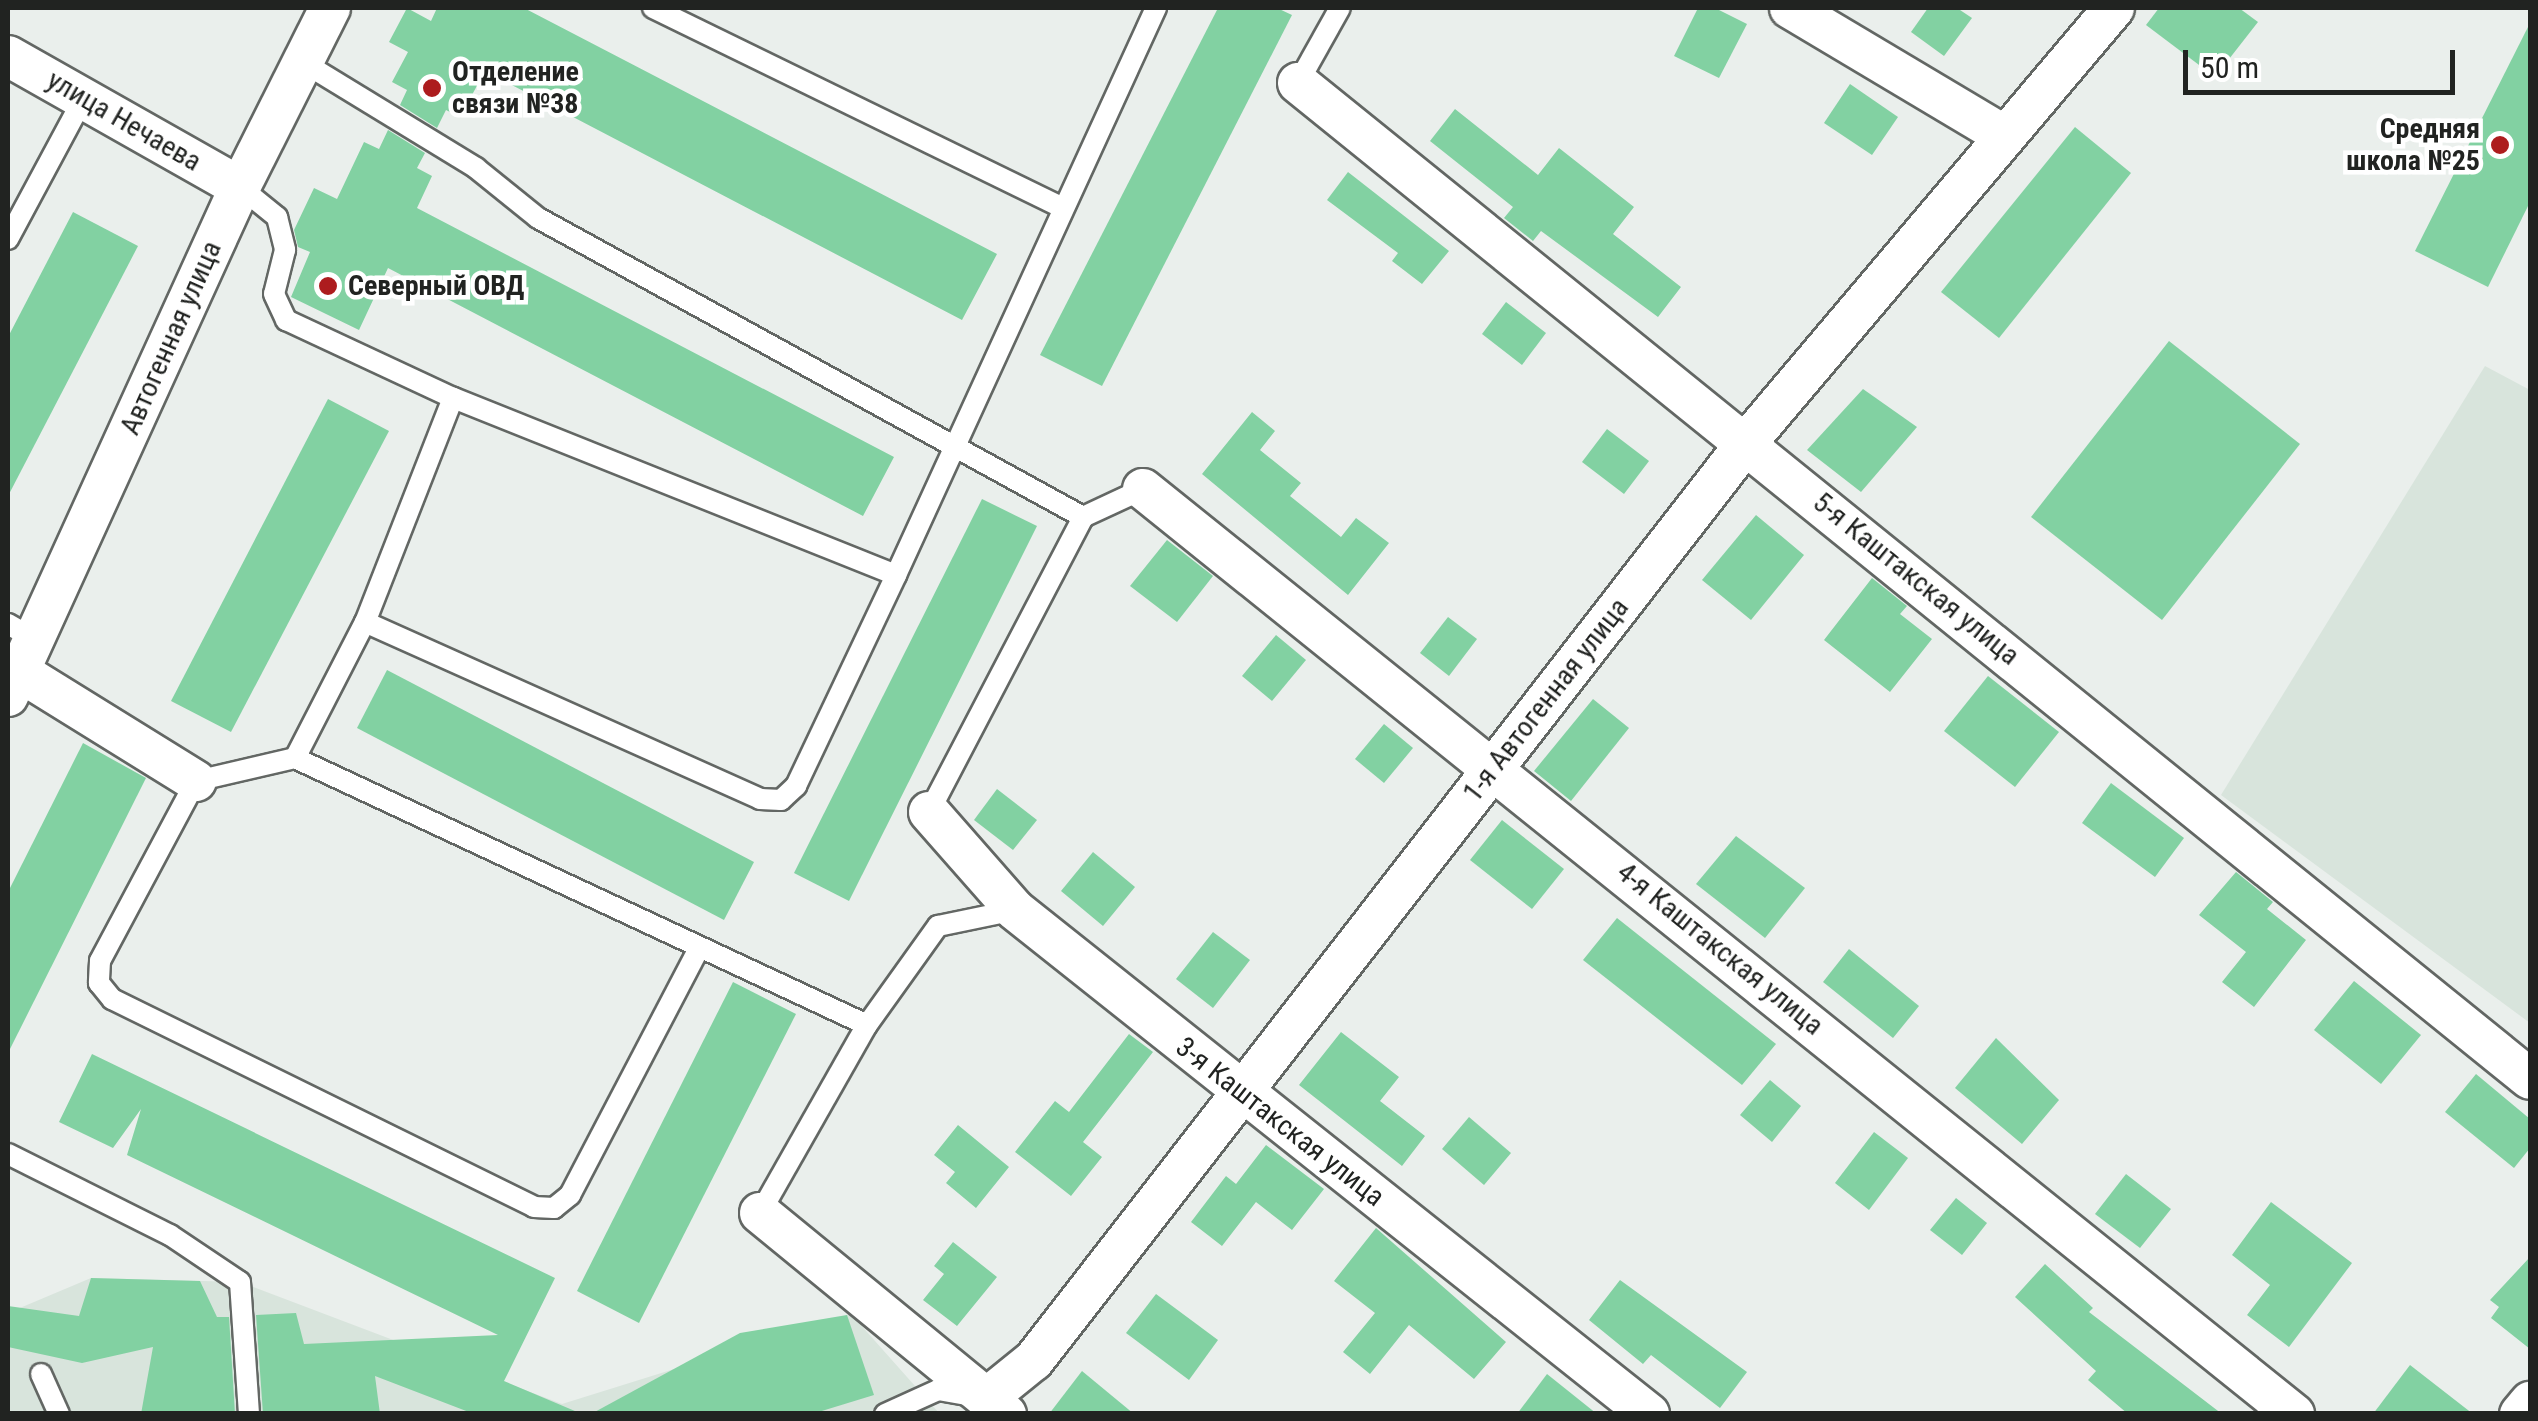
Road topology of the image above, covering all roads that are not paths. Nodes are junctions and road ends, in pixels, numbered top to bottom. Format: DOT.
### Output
graph roads {
  1 [pos="330,8"];
  2 [pos="652,8"];
  3 [pos="1156,8"];
  4 [pos="1340,8"];
  5 [pos="1790,8"];
  6 [pos="2114,8"];
  7 [pos="8,56"];
  8 [pos="301,62"];
  9 [pos="1298,83"];
  10 [pos="83,98"];
  11 [pos="2005,136"];
  12 [pos="240,187"];
  13 [pos="1062,208"];
  14 [pos="8,239"];
  15 [pos="452,398"];
  16 [pos="1747,442"];
  17 [pos="956,447"];
  18 [pos="1142,489"];
  19 [pos="1083,517"];
  20 [pos="896,575"];
  21 [pos="365,622"];
  22 [pos="17,658"];
  23 [pos="295,758"];
  24 [pos="1495,767"];
  25 [pos="196,782"];
  26 [pos="929,812"];
  27 [pos="1015,910"];
  28 [pos="699,948"];
  29 [pos="867,1026"];
  30 [pos="2530,1079"];
  31 [pos="1240,1091"];
  32 [pos="8,1154"];
  33 [pos="760,1213"];
  34 [pos="41,1374"];
  35 [pos="2530,1402"];
  36 [pos="996,1406"];
  37 [pos="60,1414"];
  38 [pos="249,1414"];
  39 [pos="885,1414"];
  40 [pos="1649,1414"];
  41 [pos="2294,1414"];
  42 [pos="2520,1414"];
  1 -- 8 [label="street, Автогенная улица"];
  2 -- 13 [label="lane"];
  3 -- 13 [label="lane"];
  4 -- 9 [label="lane"];
  5 -- 11 [label="street"];
  6 -- 11 [label="street, 1-я Автогенная улица"];
  7 -- 10 [label="street, улица Нечаева"];
  8 -- 12 [label="street, Автогенная улица"];
  8 -- 17 [label="lane"];
  9 -- 16 [label="street, 5-я Каштакская улица"];
  10 -- 12 [label="street, улица Нечаева"];
  10 -- 14 [label="lane"];
  11 -- 16 [label="street, 1-я Автогенная улица"];
  12 -- 15 [label="lane"];
  12 -- 22 [label="street, Автогенная улица"];
  13 -- 17 [label="lane"];
  15 -- 20 [label="lane"];
  15 -- 21 [label="lane"];
  16 -- 24 [label="street, 1-я Автогенная улица"];
  16 -- 30 [label="street, 5-я Каштакская улица"];
  17 -- 19 [label="lane"];
  17 -- 20 [label="lane"];
  18 -- 19 [label="lane"];
  18 -- 24 [label="street, 4-я Каштакская улица"];
  19 -- 26 [label="lane"];
  20 -- 21 [label="lane"];
  21 -- 23 [label="lane"];
  22 -- 25 [label="street, Автогенная улица"];
  23 -- 25 [label="lane"];
  23 -- 28 [label="lane"];
  24 -- 31 [label="street, 1-я Автогенная улица"];
  24 -- 41 [label="street, 4-я Каштакская улица"];
  25 -- 28 [label="lane"];
  26 -- 27 [label="street, 3-я Каштакская улица"];
  27 -- 29 [label="lane"];
  27 -- 31 [label="street, 3-я Каштакская улица"];
  28 -- 29 [label="lane"];
  29 -- 33 [label="lane"];
  31 -- 36 [label="street, 1-я Автогенная улица"];
  31 -- 40 [label="street, 3-я Каштакская улица"];
  32 -- 38 [label="lane"];
  33 -- 36 [label="street"];
  34 -- 37 [label="lane"];
  35 -- 42 [label="street"];
  36 -- 39 [label="lane"];
}
